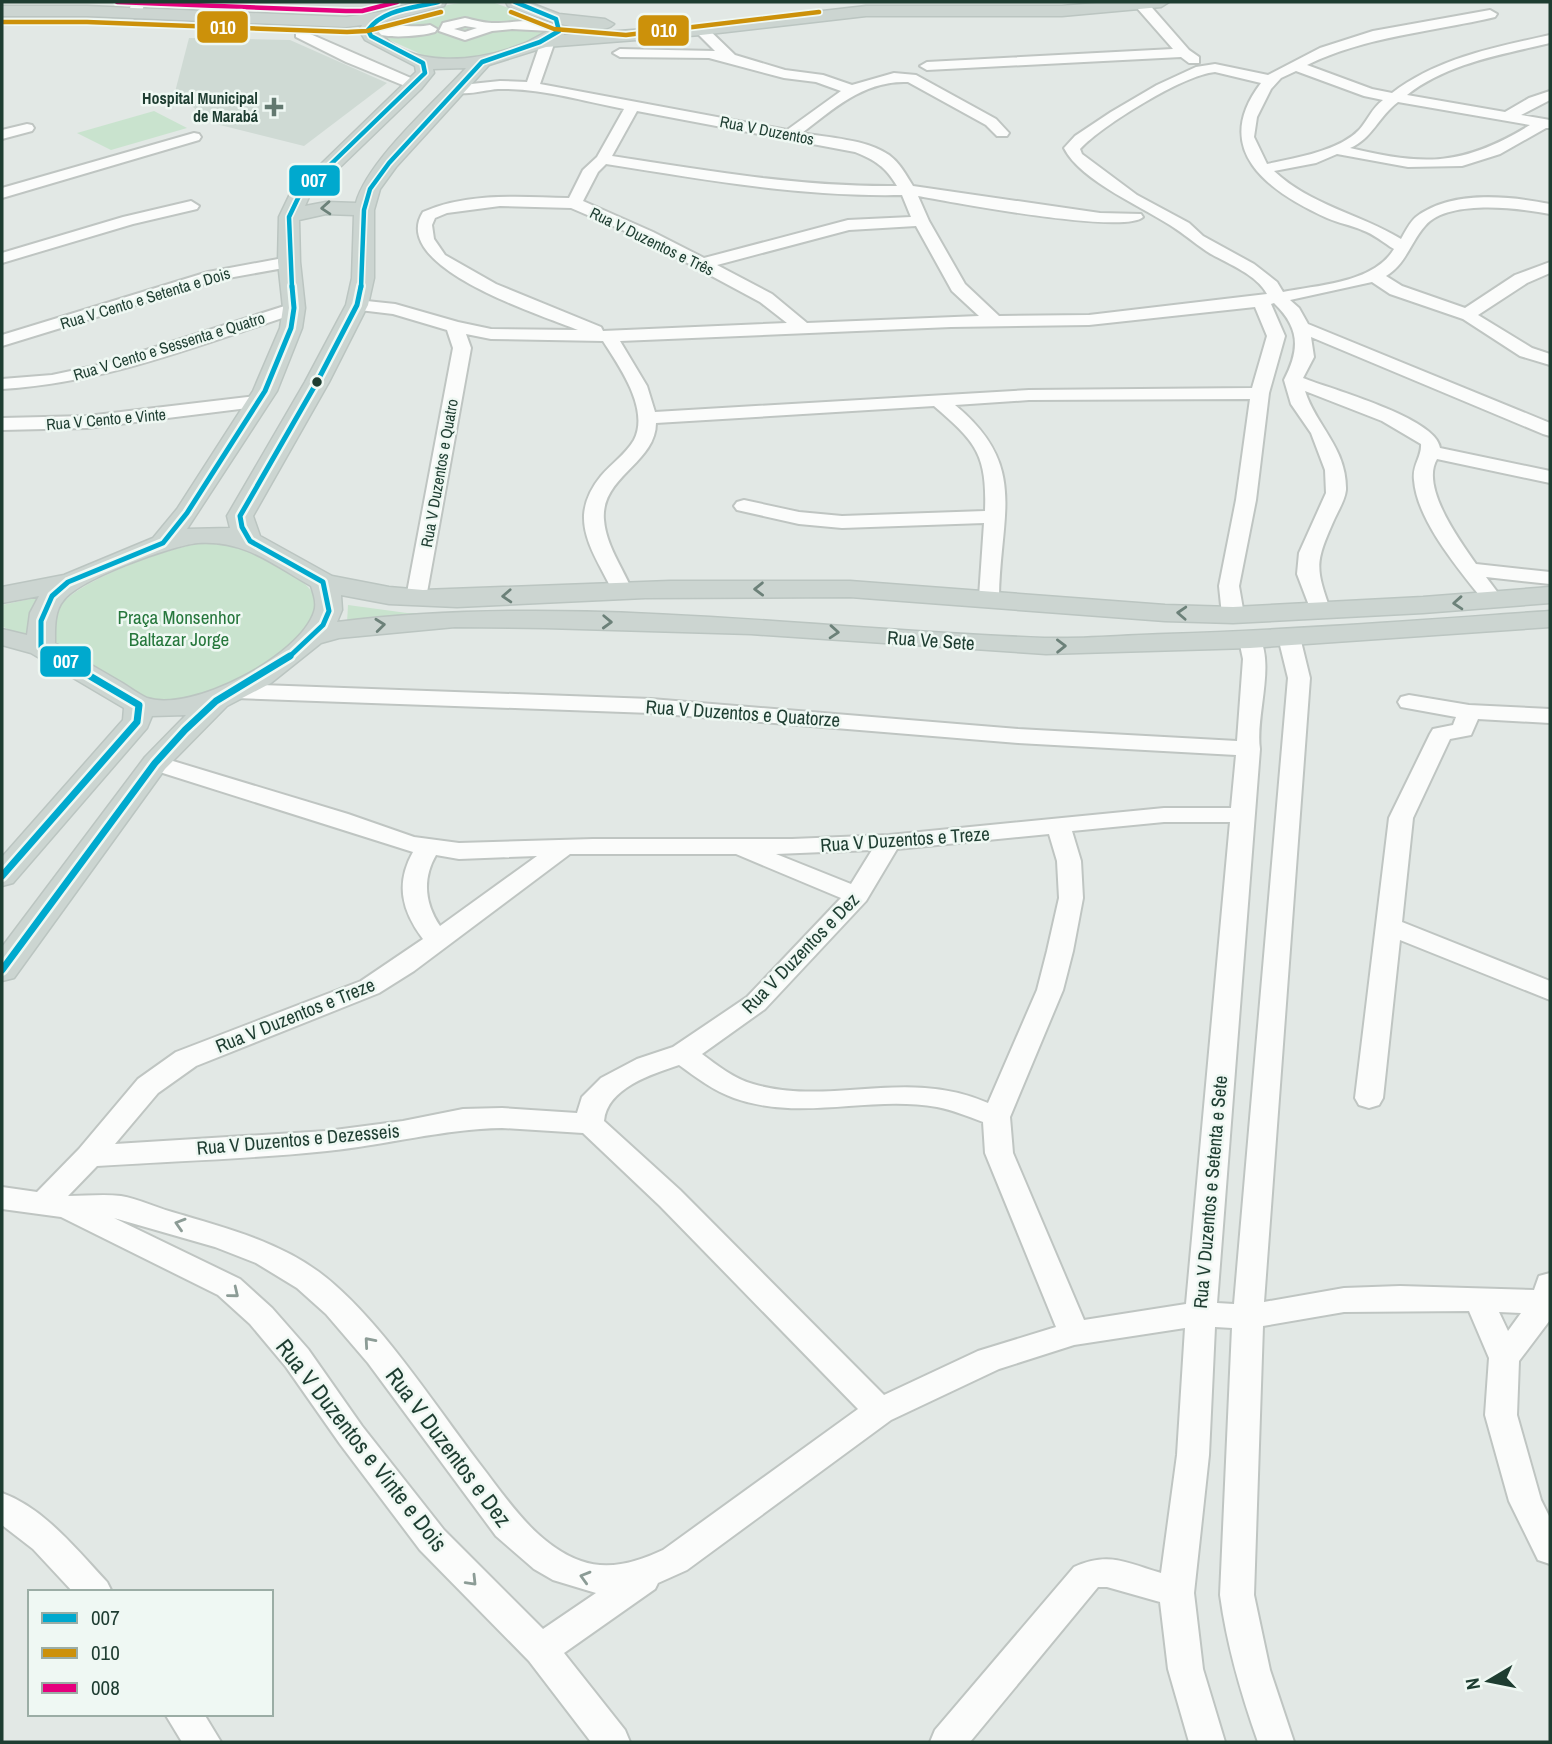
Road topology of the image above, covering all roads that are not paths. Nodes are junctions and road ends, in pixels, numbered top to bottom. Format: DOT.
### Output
graph roads {
  1 [pos="438,2"];
  2 [pos="515,2"];
  3 [pos="818,2"];
  4 [pos="1161,2"];
  5 [pos="1140,3"];
  6 [pos="31,6"];
  7 [pos="949,7"];
  8 [pos="136,8"];
  9 [pos="2,11"];
  10 [pos="1490,14"];
  11 [pos="2,27"];
  12 [pos="377,28"];
  13 [pos="701,30"];
  14 [pos="548,33"];
  15 [pos="302,34"];
  16 [pos="1550,39"];
  17 [pos="392,48"];
  18 [pos="466,51"];
  19 [pos="620,53"];
  20 [pos="1184,53"];
  21 [pos="730,58"];
  22 [pos="352,59"];
  23 [pos="423,63"];
  24 [pos="1296,65"];
  25 [pos="927,66"];
  26 [pos="1211,67"];
  27 [pos="1271,80"];
  28 [pos="415,85"];
  29 [pos="532,87"];
  30 [pos="851,90"];
  31 [pos="1550,95"];
  32 [pos="1392,97"];
  33 [pos="634,104"];
  34 [pos="1509,116"];
  35 [pos="1547,124"];
  36 [pos="27,128"];
  37 [pos="1002,133"];
  38 [pos="791,134"];
  39 [pos="2,135"];
  40 [pos="194,137"];
  41 [pos="1338,150"];
  42 [pos="603,159"];
  43 [pos="1263,169"];
  44 [pos="908,190"];
  45 [pos="2,193"];
  46 [pos="574,203"];
  47 [pos="191,206"];
  48 [pos="1548,209"];
  49 [pos="364,210"];
  50 [pos="1426,216"];
  51 [pos="289,217"];
  52 [pos="1135,217"];
  53 [pos="921,220"];
  54 [pos="1370,227"];
  55 [pos="1402,247"];
  56 [pos="2,258"];
  57 [pos="289,262"];
  58 [pos="702,264"];
  59 [pos="1550,267"];
  60 [pos="1374,276"];
  61 [pos="958,288"];
  62 [pos="766,298"];
  63 [pos="1270,299"];
  64 [pos="356,306"];
  65 [pos="1470,317"];
  66 [pos="993,321"];
  67 [pos="951,322"];
  68 [pos="455,327"];
  69 [pos="1301,327"];
  70 [pos="803,328"];
  71 [pos="301,330"];
  72 [pos="749,330"];
  73 [pos="491,334"];
  74 [pos="608,337"];
  75 [pos="339,340"];
  76 [pos="2,341"];
  77 [pos="462,348"];
  78 [pos="1549,359"];
  79 [pos="1293,380"];
  80 [pos="2,384"];
  81 [pos="1260,393"];
  82 [pos="259,400"];
  83 [pos="939,401"];
  84 [pos="210,410"];
  85 [pos="647,418"];
  86 [pos="244,423"];
  87 [pos="2,424"];
  88 [pos="1550,430"];
  89 [pos="1432,453"];
  90 [pos="274,457"];
  91 [pos="1550,477"];
  92 [pos="744,506"];
  93 [pos="993,517"];
  94 [pos="250,541"];
  95 [pos="163,543"];
  96 [pos="1470,569"];
  97 [pos="1550,578"];
  98 [pos="68,582"];
  99 [pos="323,582"];
  100 [pos="622,590"];
  101 [pos="921,594"];
  102 [pos="2,595"];
  103 [pos="1550,595"];
  104 [pos="989,597"];
  105 [pos="416,598"];
  106 [pos="1494,601"];
  107 [pos="548,607"];
  108 [pos="1320,611"];
  109 [pos="1233,615"];
  110 [pos="1550,619"];
  111 [pos="313,637"];
  112 [pos="1289,637"];
  113 [pos="3,639"];
  114 [pos="918,639"];
  115 [pos="1250,640"];
  116 [pos="976,643"];
  117 [pos="41,647"];
  118 [pos="226,696"];
  119 [pos="1409,702"];
  120 [pos="139,705"];
  121 [pos="1436,708"];
  122 [pos="1469,712"];
  123 [pos="1550,716"];
  124 [pos="1441,734"];
  125 [pos="1249,749"];
  126 [pos="155,762"];
  127 [pos="1244,815"];
  128 [pos="1059,827"];
  129 [pos="889,842"];
  130 [pos="564,848"];
  131 [pos="735,848"];
  132 [pos="427,849"];
  133 [pos="2,876"];
  134 [pos="857,895"];
  135 [pos="1387,925"];
  136 [pos="437,940"];
  137 [pos="2,970"];
  138 [pos="1550,992"];
  139 [pos="683,1054"];
  140 [pos="1369,1098"];
  141 [pos="996,1117"];
  142 [pos="590,1124"];
  143 [pos="89,1156"];
  144 [pos="2,1198"];
  145 [pos="55,1204"];
  146 [pos="1549,1296"];
  147 [pos="1479,1300"];
  148 [pos="1199,1314"];
  149 [pos="1248,1317"];
  150 [pos="1074,1333"];
  151 [pos="1504,1358"];
  152 [pos="880,1411"];
  153 [pos="2,1507"];
  154 [pos="1550,1550"];
  155 [pos="652,1573"];
  156 [pos="93,1590"];
  157 [pos="1177,1592"];
  158 [pos="541,1650"];
  159 [pos="184,1716"];
  160 [pos="203,1742"];
  161 [pos="612,1742"];
  162 [pos="948,1742"];
  163 [pos="1207,1742"];
  164 [pos="1276,1742"];
  1 -- 12 [label="main road"];
  2 -- 14 [label="main road"];
  3 -- 14 [label="main road"];
  4 -- 5 [label="main road"];
  5 -- 7 [label="main road"];
  5 -- 20 [label="street"];
  6 -- 8 [label="main road"];
  6 -- 9 [label="main road"];
  7 -- 13 [label="main road"];
  8 -- 12 [label="main road"];
  10 -- 24 [label="street"];
  11 -- 15 [label="main road"];
  12 -- 15 [label="main road"];
  12 -- 17 [label="main road"];
  12 -- 18 [label="street"];
  13 -- 14 [label="main road"];
  13 -- 21 [label="street"];
  14 -- 18 [label="main road"];
  14 -- 18 [label="street"];
  14 -- 29 [label="street"];
  15 -- 22 [label="street"];
  16 -- 32 [label="street"];
  17 -- 22 [label="street"];
  17 -- 23 [label="main road"];
  18 -- 23 [label="main road"];
  18 -- 29 [label="street, Rua V Duzentos"];
  18 -- 49 [label="main road"];
  19 -- 21 [label="street"];
  20 -- 25 [label="street"];
  20 -- 26 [label="street"];
  21 -- 30 [label="street"];
  22 -- 28 [label="street"];
  23 -- 28 [label="main road"];
  24 -- 27 [label="street"];
  24 -- 32 [label="street"];
  26 -- 27 [label="street"];
  26 -- 63 [label="street"];
  27 -- 43 [label="street"];
  28 -- 51 [label="main road"];
  29 -- 33 [label="street, Rua V Duzentos"];
  30 -- 37 [label="street"];
  30 -- 38 [label="street"];
  31 -- 34 [label="street"];
  32 -- 34 [label="street"];
  32 -- 41 [label="street"];
  33 -- 38 [label="street, Rua V Duzentos"];
  33 -- 42 [label="street"];
  34 -- 35 [label="street"];
  35 -- 41 [label="street"];
  36 -- 39 [label="street"];
  38 -- 44 [label="street, Rua V Duzentos"];
  40 -- 45 [label="street"];
  41 -- 43 [label="street"];
  42 -- 44 [label="street"];
  42 -- 46 [label="street"];
  43 -- 54 [label="street"];
  44 -- 52 [label="street"];
  44 -- 53 [label="street, Rua V Duzentos"];
  46 -- 58 [label="street, Rua V Duzentos e Três"];
  46 -- 74 [label="street, Rua V Duzentos e Três"];
  47 -- 56 [label="street"];
  48 -- 50 [label="street"];
  49 -- 51 [label="main road, one-way"];
  49 -- 64 [label="main road"];
  50 -- 54 [label="street"];
  50 -- 55 [label="street"];
  51 -- 57 [label="main road"];
  53 -- 58 [label="street"];
  53 -- 61 [label="street, Rua V Duzentos"];
  54 -- 55 [label="street"];
  55 -- 60 [label="street"];
  57 -- 71 [label="main road"];
  57 -- 76 [label="street, Rua V Cento e Setenta e Dois"];
  58 -- 62 [label="street, Rua V Duzentos e Três"];
  59 -- 65 [label="street"];
  60 -- 63 [label="street"];
  60 -- 65 [label="street"];
  61 -- 66 [label="street, Rua V Duzentos"];
  61 -- 67 [label="street"];
  62 -- 70 [label="street, Rua V Duzentos e Três"];
  62 -- 72 [label="street"];
  63 -- 66 [label="street"];
  63 -- 69 [label="street"];
  63 -- 81 [label="street"];
  64 -- 68 [label="street"];
  64 -- 75 [label="main road"];
  65 -- 78 [label="street"];
  66 -- 67 [label="street"];
  67 -- 70 [label="street"];
  68 -- 73 [label="street"];
  68 -- 77 [label="street, Rua V Duzentos e Quatro"];
  69 -- 79 [label="street"];
  69 -- 88 [label="street"];
  70 -- 72 [label="street"];
  71 -- 75 [label="main road"];
  71 -- 80 [label="street, Rua V Cento e Sessenta e Quatro"];
  71 -- 82 [label="main road"];
  72 -- 74 [label="street"];
  73 -- 74 [label="street"];
  73 -- 77 [label="street"];
  74 -- 85 [label="street"];
  75 -- 90 [label="main road"];
  77 -- 105 [label="street, Rua V Duzentos e Quatro"];
  79 -- 89 [label="street"];
  79 -- 108 [label="street"];
  81 -- 83 [label="street"];
  81 -- 109 [label="street"];
  82 -- 84 [label="street, Rua V Cento e Vinte"];
  82 -- 86 [label="main road"];
  82 -- 90 [label="main road"];
  83 -- 85 [label="street"];
  83 -- 93 [label="street"];
  84 -- 86 [label="street, Rua V Cento e Vinte"];
  84 -- 87 [label="street, Rua V Cento e Vinte"];
  85 -- 100 [label="street"];
  86 -- 95 [label="main road"];
  89 -- 91 [label="street"];
  89 -- 96 [label="street"];
  90 -- 94 [label="main road"];
  92 -- 93 [label="street"];
  93 -- 104 [label="street"];
  94 -- 95 [label="main road, Rua Ve Sete"];
  94 -- 99 [label="main road, Rua Ve Sete"];
  95 -- 98 [label="main road, Rua Ve Sete"];
  96 -- 97 [label="street"];
  96 -- 106 [label="street"];
  98 -- 102 [label="main road, Rua Ve Sete"];
  98 -- 117 [label="main road"];
  99 -- 105 [label="main road, Rua Ve Sete"];
  99 -- 111 [label="main road"];
  101 -- 100 [label="main road, Rua Ve Sete, one-way"];
  100 -- 107 [label="main road, Rua Ve Sete"];
  101 -- 104 [label="main road, Rua Ve Sete"];
  101 -- 114 [label="main road"];
  103 -- 106 [label="main road, Rua Ve Sete"];
  109 -- 104 [label="main road, Rua Ve Sete, one-way"];
  104 -- 116 [label="main road"];
  107 -- 105 [label="main road, Rua Ve Sete, one-way"];
  106 -- 108 [label="main road, Rua Ve Sete, one-way"];
  111 -- 107 [label="main road, Rua Ve Sete, one-way"];
  107 -- 114 [label="main road, Rua Ve Sete, one-way"];
  108 -- 109 [label="main road, Rua Ve Sete"];
  110 -- 112 [label="main road, Rua Ve Sete"];
  111 -- 118 [label="main road"];
  112 -- 115 [label="main road, Rua Ve Sete"];
  112 -- 149 [label="street"];
  113 -- 117 [label="main road"];
  114 -- 116 [label="main road, Rua Ve Sete"];
  116 -- 115 [label="main road, Rua Ve Sete, one-way"];
  115 -- 125 [label="street, Rua V Duzentos e Setenta e Sete"];
  117 -- 120 [label="main road"];
  118 -- 120 [label="main road"];
  118 -- 125 [label="street, Rua V Duzentos e Quatorze"];
  118 -- 126 [label="main road"];
  119 -- 121 [label="street"];
  120 -- 133 [label="main road"];
  121 -- 122 [label="street"];
  121 -- 124 [label="street"];
  122 -- 123 [label="street"];
  122 -- 124 [label="street"];
  124 -- 135 [label="street"];
  125 -- 127 [label="street, Rua V Duzentos e Setenta e Sete"];
  126 -- 132 [label="street, Rua V Duzentos e Treze"];
  126 -- 137 [label="main road"];
  127 -- 128 [label="street, Rua V Duzentos e Treze"];
  127 -- 148 [label="street, Rua V Duzentos e Setenta e Sete"];
  128 -- 129 [label="street, Rua V Duzentos e Treze"];
  128 -- 141 [label="street"];
  129 -- 131 [label="street, Rua V Duzentos e Treze"];
  129 -- 134 [label="street, Rua V Duzentos e Dez"];
  130 -- 131 [label="street, Rua V Duzentos e Treze"];
  130 -- 132 [label="street, Rua V Duzentos e Treze"];
  130 -- 136 [label="street, Rua V Duzentos e Treze"];
  131 -- 134 [label="street"];
  132 -- 136 [label="street"];
  134 -- 139 [label="street, Rua V Duzentos e Dez"];
  135 -- 138 [label="street"];
  135 -- 140 [label="street"];
  136 -- 143 [label="street, Rua V Duzentos e Treze"];
  139 -- 141 [label="street"];
  139 -- 142 [label="street, Rua V Duzentos e Dez"];
  141 -- 150 [label="street"];
  142 -- 143 [label="street, Rua V Duzentos e Dezesseis"];
  142 -- 152 [label="street"];
  143 -- 145 [label="street, Rua V Duzentos e Treze"];
  144 -- 145 [label="street, Rua V Duzentos e Dez"];
  155 -- 145 [label="street, Rua V Duzentos e Dez, one-way"];
  145 -- 158 [label="street, Rua V Duzentos e Vinte e Dois, one-way"];
  146 -- 147 [label="street, Rua V Duzentos e Dez"];
  146 -- 151 [label="street"];
  147 -- 149 [label="street, Rua V Duzentos e Dez"];
  147 -- 151 [label="street"];
  148 -- 149 [label="street, Rua V Duzentos e Dez"];
  148 -- 150 [label="street, Rua V Duzentos e Dez"];
  148 -- 157 [label="street, Rua V Duzentos e Setenta e Sete"];
  149 -- 164 [label="street"];
  150 -- 152 [label="street, Rua V Duzentos e Dez"];
  151 -- 154 [label="street"];
  152 -- 155 [label="street, Rua V Duzentos e Dez"];
  153 -- 156 [label="street"];
  155 -- 158 [label="street"];
  157 -- 162 [label="street"];
  157 -- 163 [label="street, Rua V Duzentos e Setenta e Sete"];
  158 -- 161 [label="street, Rua V Duzentos e Vinte e Dois"];
  159 -- 160 [label="street"];
}
